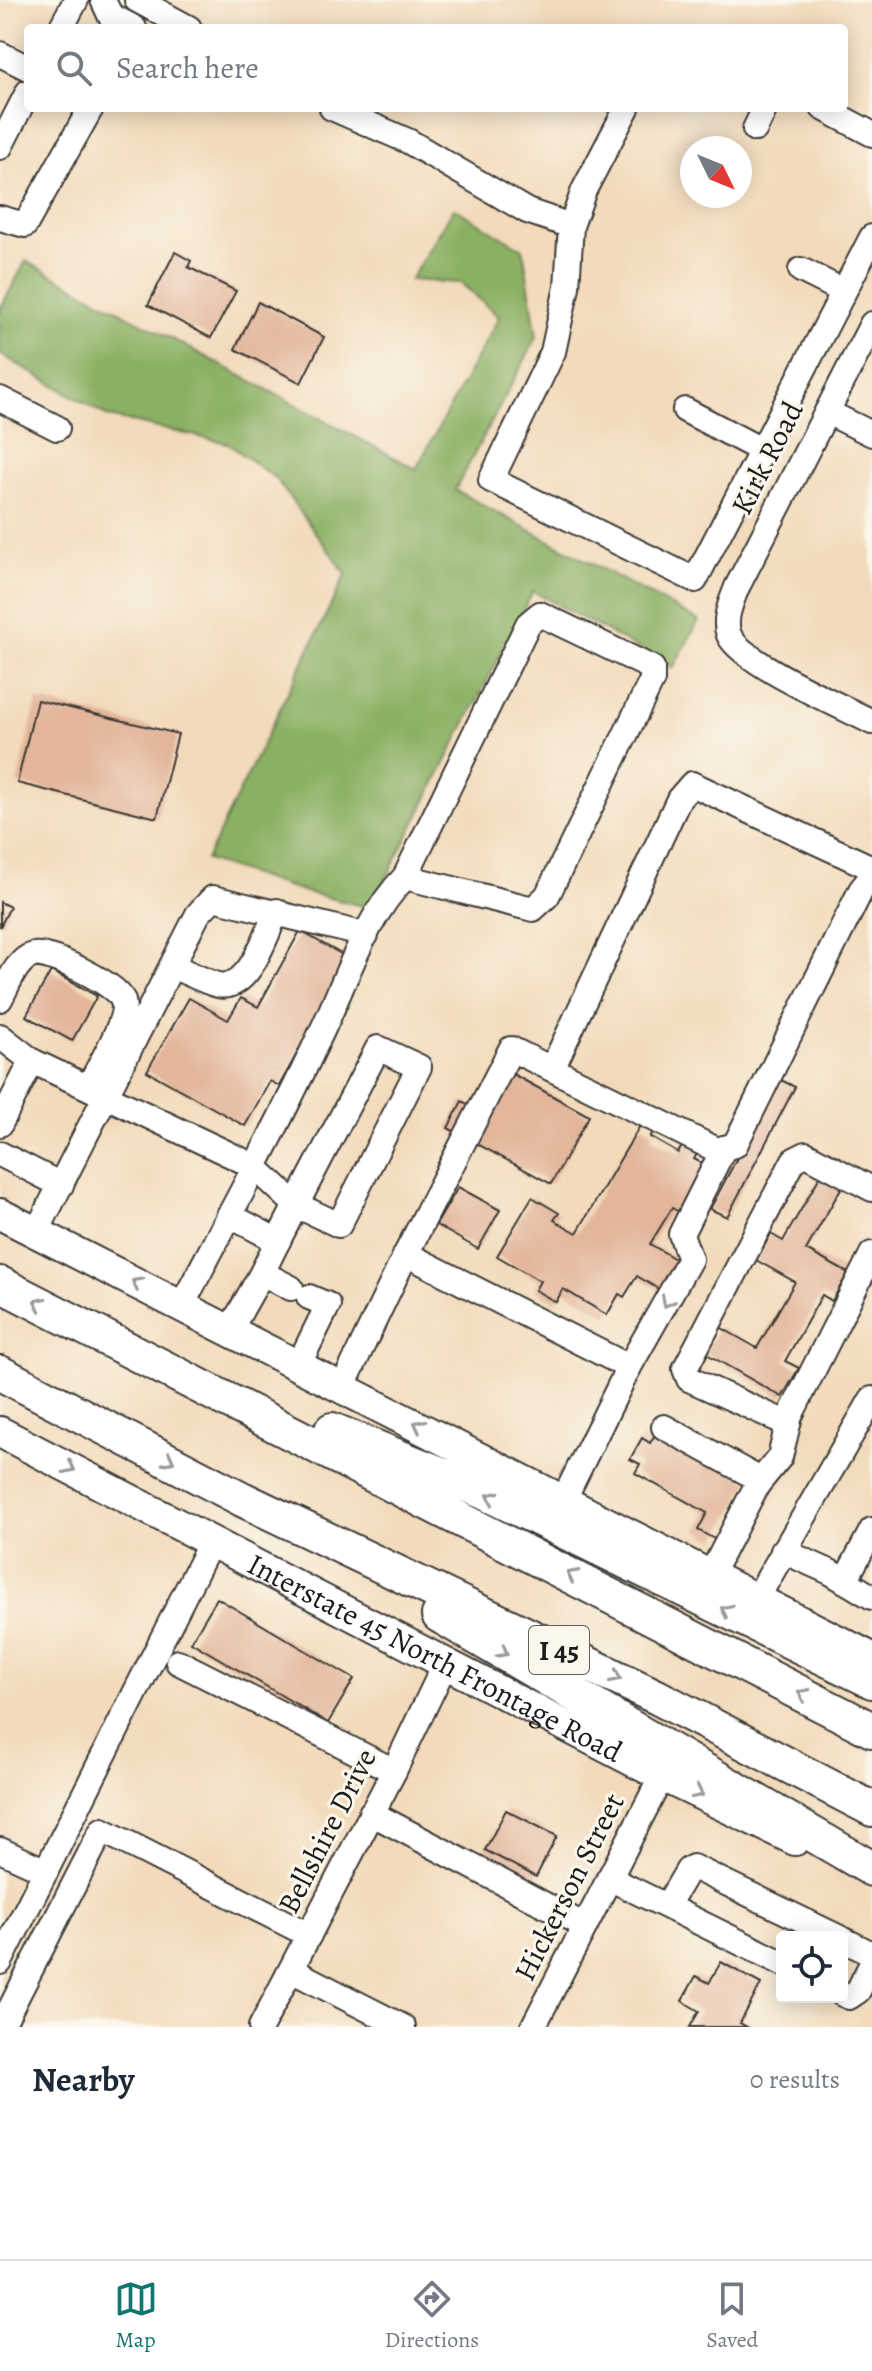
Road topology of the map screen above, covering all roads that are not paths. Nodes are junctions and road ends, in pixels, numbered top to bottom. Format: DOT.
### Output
graph roads {
  1 [pos="76,0"];
  2 [pos="103,0"];
  3 [pos="140,16"];
  4 [pos="63,24"];
  5 [pos="173,24"];
  6 [pos="0,54"];
  7 [pos="24,66"];
  8 [pos="24,100"];
  9 [pos="89,112"];
  10 [pos="341,112"];
  11 [pos="625,112"];
  12 [pos="831,112"];
  13 [pos="872,134"];
  14 [pos="0,147"];
  15 [pos="0,218"];
  16 [pos="571,226"];
  17 [pos="872,237"];
  18 [pos="801,270"];
  19 [pos="843,291"];
  20 [pos="872,324"];
  21 [pos="0,399"];
  22 [pos="685,410"];
  23 [pos="827,412"];
  24 [pos="57,428"];
  25 [pos="872,434"];
  26 [pos="761,450"];
  27 [pos="872,722"];
  28 [pos="872,868"];
  29 [pos="872,876"];
  30 [pos="405,877"];
  31 [pos="277,911"];
  32 [pos="366,935"];
  33 [pos="172,966"];
  34 [pos="0,999"];
  35 [pos="0,1036"];
  36 [pos="32,1061"];
  37 [pos="552,1069"];
  38 [pos="98,1090"];
  39 [pos="0,1124"];
  40 [pos="724,1148"];
  41 [pos="0,1154"];
  42 [pos="254,1166"];
  43 [pos="61,1185"];
  44 [pos="872,1189"];
  45 [pos="296,1205"];
  46 [pos="0,1214"];
  47 [pos="229,1215"];
  48 [pos="37,1231"];
  49 [pos="278,1241"];
  50 [pos="406,1254"];
  51 [pos="872,1254"];
  52 [pos="262,1273"];
  53 [pos="0,1284"];
  54 [pos="181,1307"];
  55 [pos="230,1330"];
  56 [pos="299,1364"];
  57 [pos="629,1367"];
  58 [pos="0,1373"];
  59 [pos="343,1386"];
  60 [pos="872,1399"];
  61 [pos="788,1424"];
  62 [pos="285,1427"];
  63 [pos="664,1427"];
  64 [pos="0,1432"];
  65 [pos="757,1485"];
  66 [pos="242,1499"];
  67 [pos="563,1501"];
  68 [pos="872,1530"];
  69 [pos="212,1540"];
  70 [pos="783,1551"];
  71 [pos="711,1574"];
  72 [pos="845,1581"];
  73 [pos="872,1597"];
  74 [pos="757,1598"];
  75 [pos="872,1658"];
  76 [pos="178,1662"];
  77 [pos="446,1662"];
  78 [pos="872,1681"];
  79 [pos="872,1730"];
  80 [pos="394,1771"];
  81 [pos="662,1776"];
  82 [pos="872,1809"];
  83 [pos="371,1813"];
  84 [pos="0,1850"];
  85 [pos="872,1869"];
  86 [pos="46,1871"];
  87 [pos="872,1877"];
  88 [pos="609,1878"];
  89 [pos="668,1904"];
  90 [pos="585,1926"];
  91 [pos="826,1931"];
  92 [pos="309,1935"];
  93 [pos="848,1942"];
  94 [pos="776,1960"];
  95 [pos="872,1960"];
  96 [pos="0,1962"];
  97 [pos="291,1970"];
  98 [pos="848,1997"];
  99 [pos="8,2025"];
  100 [pos="261,2027"];
  101 [pos="403,2027"];
  102 [pos="533,2027"];
  1 -- 4 [label="street"];
  2 -- 3 [label="street"];
  3 -- 5 [label="street"];
  6 -- 7 [label="street"];
  8 -- 14 [label="street"];
  9 -- 15 [label="street"];
  10 -- 16 [label="street"];
  11 -- 16 [label="street"];
  12 -- 13 [label="street"];
  16 -- 26 [label="street"];
  17 -- 19 [label="street"];
  18 -- 19 [label="street"];
  19 -- 26 [label="street"];
  20 -- 23 [label="street, Kirk Road"];
  21 -- 24 [label="street"];
  22 -- 26 [label="street"];
  23 -- 25 [label="street"];
  23 -- 27 [label="street, Kirk Road"];
  28 -- 37 [label="street"];
  29 -- 40 [label="street"];
  30 -- 30 [label="street"];
  30 -- 32 [label="street"];
  31 -- 32 [label="street"];
  31 -- 33 [label="street"];
  31 -- 33 [label="street"];
  32 -- 42 [label="street"];
  33 -- 38 [label="street"];
  34 -- 38 [label="street"];
  35 -- 36 [label="street"];
  36 -- 38 [label="street"];
  36 -- 39 [label="street"];
  37 -- 40 [label="street"];
  37 -- 50 [label="street"];
  38 -- 42 [label="street"];
  38 -- 43 [label="street"];
  40 -- 57 [label="street, one-way"];
  41 -- 43 [label="street"];
  42 -- 45 [label="street"];
  42 -- 47 [label="street"];
  43 -- 48 [label="street"];
  44 -- 61 [label="street"];
  45 -- 45 [label="street"];
  45 -- 49 [label="street"];
  46 -- 48 [label="main road"];
  47 -- 49 [label="street"];
  47 -- 54 [label="street"];
  54 -- 48 [label="main road, one-way"];
  49 -- 52 [label="street"];
  50 -- 57 [label="street"];
  50 -- 59 [label="street"];
  51 -- 61 [label="street"];
  52 -- 55 [label="street"];
  52 -- 56 [label="street"];
  62 -- 53 [label="highway, I 45, one-way"];
  54 -- 55 [label="main road"];
  55 -- 56 [label="main road"];
  56 -- 59 [label="main road"];
  57 -- 67 [label="street"];
  58 -- 66 [label="highway, I 45, one-way"];
  67 -- 59 [label="main road, one-way"];
  60 -- 70 [label="street"];
  61 -- 65 [label="street"];
  78 -- 62 [label="highway, one-way"];
  79 -- 62 [label="highway, I 45, one-way"];
  63 -- 65 [label="street"];
  64 -- 69 [label="main road, Interstate 45 North Frontage Road, one-way"];
  65 -- 71 [label="street"];
  66 -- 82 [label="highway, I 45, one-way"];
  66 -- 85 [label="highway, one-way"];
  67 -- 71 [label="main road"];
  68 -- 72 [label="street"];
  69 -- 77 [label="main road, Interstate 45 North Frontage Road"];
  69 -- 86 [label="street"];
  70 -- 72 [label="street"];
  70 -- 74 [label="street"];
  71 -- 74 [label="main road"];
  72 -- 73 [label="street"];
  74 -- 75 [label="main road"];
  76 -- 80 [label="street"];
  77 -- 80 [label="street, Bellshire Drive"];
  77 -- 81 [label="main road, Interstate 45 North Frontage Road"];
  80 -- 83 [label="street, Bellshire Drive"];
  81 -- 87 [label="main road, Interstate 45 North Frontage Road, one-way"];
  81 -- 88 [label="street, Hickerson Street"];
  83 -- 90 [label="street"];
  83 -- 92 [label="street, Bellshire Drive"];
  84 -- 86 [label="street"];
  86 -- 96 [label="street"];
  88 -- 89 [label="street"];
  88 -- 90 [label="street, Hickerson Street"];
  89 -- 91 [label="street"];
  89 -- 94 [label="street"];
  90 -- 102 [label="street, Hickerson Street"];
  92 -- 97 [label="street, Bellshire Drive"];
  92 -- 99 [label="street"];
  93 -- 95 [label="street"];
  95 -- 98 [label="street"];
  97 -- 100 [label="street, Bellshire Drive"];
  97 -- 101 [label="street"];
}
